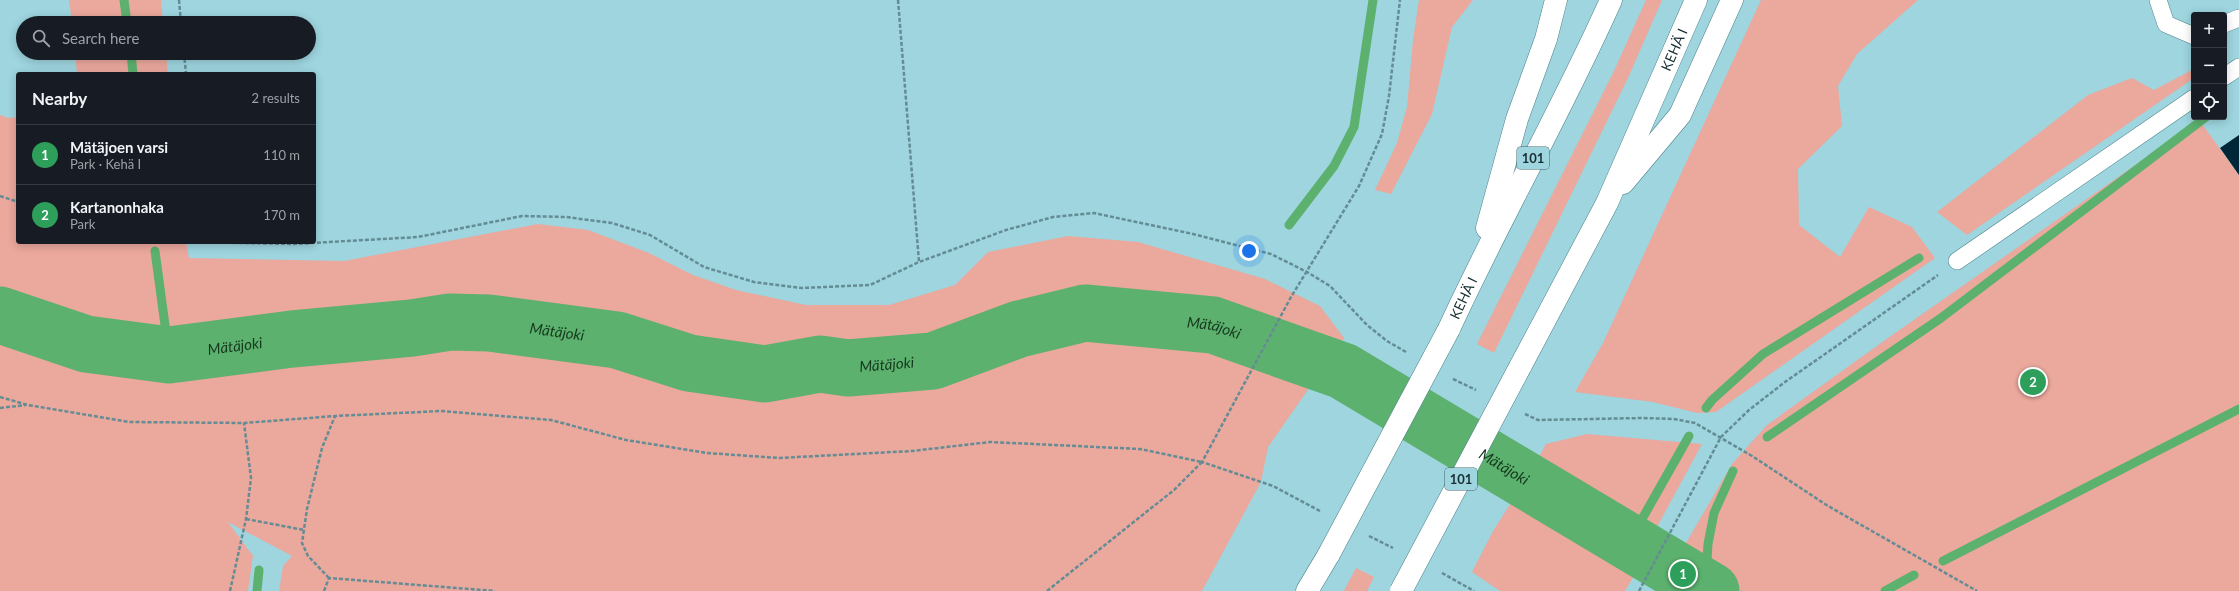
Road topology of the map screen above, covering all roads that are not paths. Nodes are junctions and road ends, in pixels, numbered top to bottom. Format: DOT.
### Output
graph roads {
  1 [pos="1556,0"];
  2 [pos="1611,0"];
  3 [pos="1696,0"];
  4 [pos="1732,0"];
  5 [pos="2158,0"];
  6 [pos="2239,18"];
  7 [pos="2227,23"];
  8 [pos="2191,35"];
  9 [pos="2191,100"];
  10 [pos="1607,203"];
  11 [pos="1957,261"];
  12 [pos="1475,273"];
  13 [pos="1307,591"];
  14 [pos="1401,591"];
  1 -- 12 [label="highway"];
  2 -- 12 [label="highway, KEHÄ I / 101"];
  3 -- 10 [label="highway, KEHÄ I / 101"];
  4 -- 10 [label="highway"];
  5 -- 8 [label="lane"];
  6 -- 7 [label="lane"];
  9 -- 11 [label="lane"];
  10 -- 14 [label="highway, KEHÄ I / 101, bridge"];
  12 -- 13 [label="highway, KEHÄ I / 101, bridge"];
}
